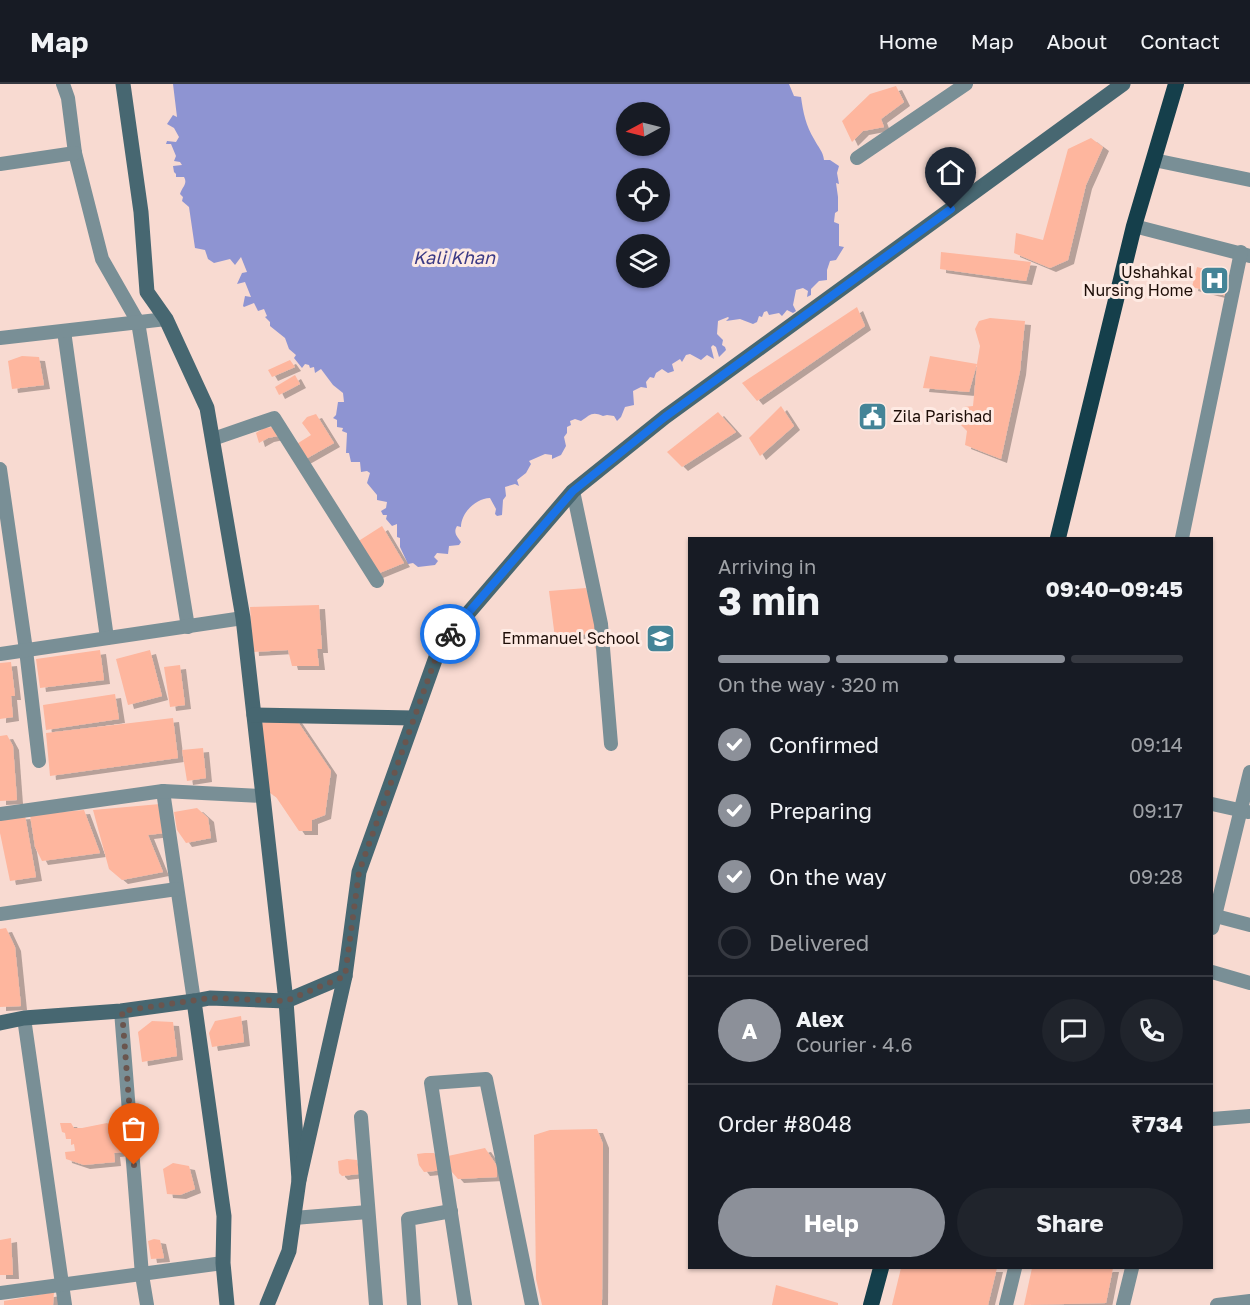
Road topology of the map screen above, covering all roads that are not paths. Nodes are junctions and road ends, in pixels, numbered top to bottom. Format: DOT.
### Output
graph roads {
  1 [pos="63,84"];
  2 [pos="123,84"];
  3 [pos="966,84"];
  4 [pos="1123,84"];
  5 [pos="1176,84"];
  6 [pos="75,153"];
  7 [pos="857,158"];
  8 [pos="1154,160"];
  9 [pos="0,164"];
  10 [pos="1250,180"];
  11 [pos="1134,226"];
  12 [pos="1245,254"];
  13 [pos="166,319"];
  14 [pos="138,322"];
  15 [pos="64,331"];
  16 [pos="0,338"];
  17 [pos="213,439"];
  18 [pos="0,470"];
  19 [pos="573,491"];
  20 [pos="1058,537"];
  21 [pos="1182,537"];
  22 [pos="377,581"];
  23 [pos="243,618"];
  24 [pos="188,627"];
  25 [pos="106,638"];
  26 [pos="26,650"];
  27 [pos="0,654"];
  28 [pos="254,715"];
  29 [pos="414,718"];
  30 [pos="611,744"];
  31 [pos="39,761"];
  32 [pos="1250,772"];
  33 [pos="163,791"];
  34 [pos="263,796"];
  35 [pos="1213,804"];
  36 [pos="1245,812"];
  37 [pos="0,814"];
  38 [pos="177,889"];
  39 [pos="0,914"];
  40 [pos="1213,920"];
  41 [pos="1250,924"];
  42 [pos="1213,972"];
  43 [pos="345,976"];
  44 [pos="1250,983"];
  45 [pos="194,1001"];
  46 [pos="286,1001"];
  47 [pos="122,1011"];
  48 [pos="24,1018"];
  49 [pos="0,1023"];
  50 [pos="1250,1116"];
  51 [pos="361,1117"];
  52 [pos="1213,1119"];
  53 [pos="299,1180"];
  54 [pos="451,1211"];
  55 [pos="368,1212"];
  56 [pos="294,1218"];
  57 [pos="223,1263"];
  58 [pos="881,1269"];
  59 [pos="1015,1269"];
  60 [pos="1132,1269"];
  61 [pos="142,1275"];
  62 [pos="62,1285"];
  63 [pos="0,1293"];
  64 [pos="1250,1301"];
  65 [pos="65,1305"];
  66 [pos="147,1305"];
  67 [pos="227,1305"];
  68 [pos="267,1305"];
  69 [pos="376,1305"];
  70 [pos="414,1305"];
  71 [pos="465,1305"];
  72 [pos="532,1305"];
  73 [pos="872,1305"];
  74 [pos="1006,1305"];
  75 [pos="1124,1305"];
  76 [pos="1217,1305"];
  1 -- 6 [label="street"];
  2 -- 13 [label="main road"];
  3 -- 7 [label="street"];
  4 -- 19 [label="main road"];
  5 -- 8 [label="highway"];
  6 -- 9 [label="street"];
  6 -- 14 [label="street"];
  8 -- 10 [label="street"];
  8 -- 11 [label="highway"];
  11 -- 12 [label="street"];
  11 -- 20 [label="highway"];
  12 -- 21 [label="street"];
  13 -- 14 [label="street"];
  13 -- 17 [label="main road"];
  14 -- 15 [label="street"];
  14 -- 24 [label="street"];
  15 -- 16 [label="street"];
  15 -- 25 [label="street"];
  17 -- 22 [label="street"];
  17 -- 23 [label="main road"];
  18 -- 26 [label="street"];
  19 -- 29 [label="main road"];
  19 -- 30 [label="street"];
  23 -- 24 [label="street"];
  23 -- 28 [label="main road"];
  24 -- 25 [label="street"];
  25 -- 26 [label="street"];
  26 -- 27 [label="street"];
  26 -- 31 [label="street"];
  28 -- 29 [label="main road"];
  28 -- 34 [label="main road"];
  29 -- 43 [label="main road"];
  32 -- 36 [label="street"];
  33 -- 34 [label="street"];
  33 -- 37 [label="street"];
  33 -- 38 [label="street"];
  34 -- 46 [label="main road"];
  35 -- 36 [label="street"];
  36 -- 40 [label="street"];
  38 -- 39 [label="street"];
  38 -- 45 [label="street"];
  40 -- 41 [label="street"];
  42 -- 44 [label="street"];
  43 -- 46 [label="main road"];
  43 -- 53 [label="main road"];
  45 -- 46 [label="main road"];
  45 -- 47 [label="main road"];
  45 -- 57 [label="main road"];
  46 -- 53 [label="main road"];
  47 -- 48 [label="main road"];
  47 -- 61 [label="street"];
  48 -- 49 [label="main road"];
  48 -- 62 [label="street"];
  50 -- 52 [label="street"];
  51 -- 55 [label="street"];
  53 -- 56 [label="main road"];
  54 -- 70 [label="street"];
  54 -- 71 [label="street"];
  54 -- 72 [label="street"];
  55 -- 56 [label="street"];
  55 -- 69 [label="street"];
  56 -- 68 [label="main road"];
  57 -- 61 [label="street"];
  57 -- 67 [label="main road"];
  58 -- 73 [label="highway"];
  59 -- 74 [label="street"];
  60 -- 75 [label="street"];
  61 -- 62 [label="street"];
  61 -- 66 [label="street"];
  62 -- 63 [label="street"];
  62 -- 65 [label="street"];
  64 -- 76 [label="street"];
}
